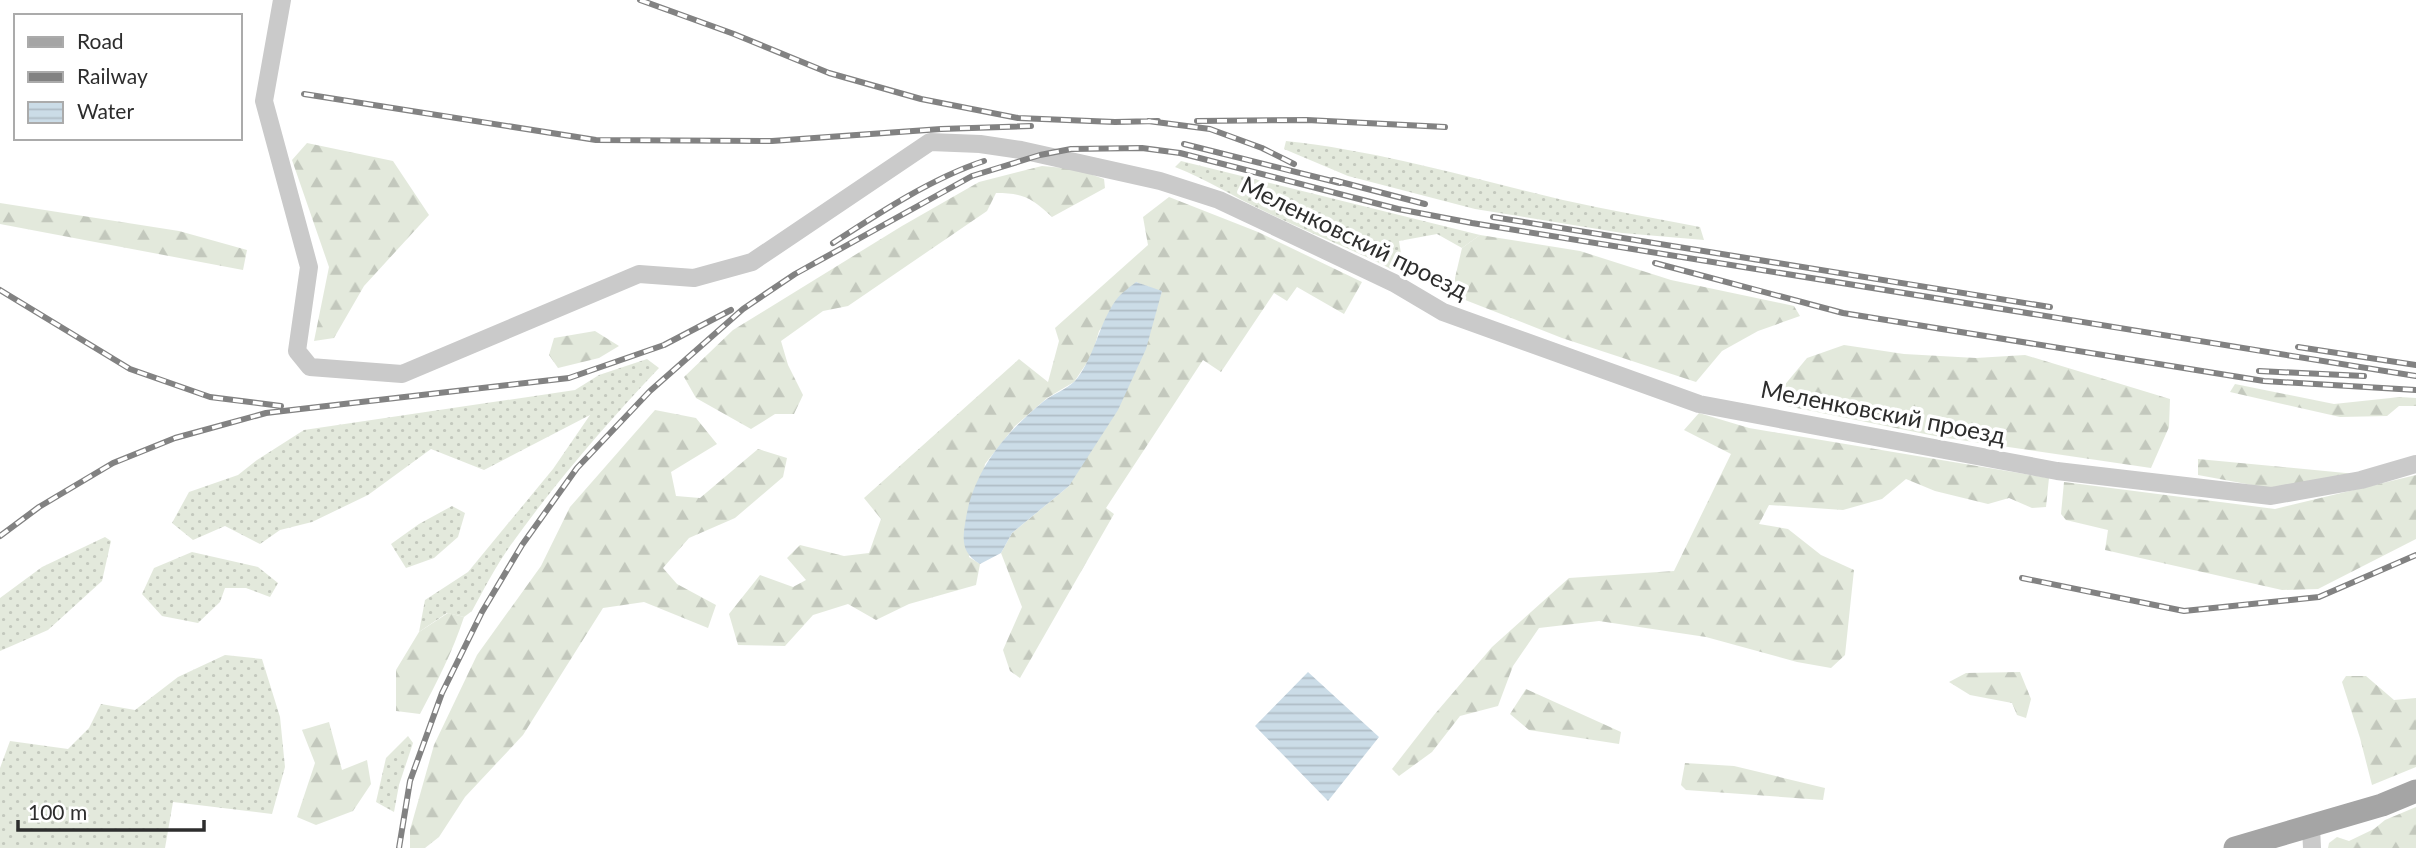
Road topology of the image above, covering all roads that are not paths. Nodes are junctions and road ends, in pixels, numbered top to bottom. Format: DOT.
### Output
graph roads {
  1 [pos="282,0"];
  2 [pos="2416,464"];
  3 [pos="2416,791"];
  4 [pos="2312,838"];
  5 [pos="2235,848"];
  1 -- 2 [label="street, Меленковский проезд"];
  3 -- 4 [label="main road"];
  4 -- 5 [label="main road"];
}
